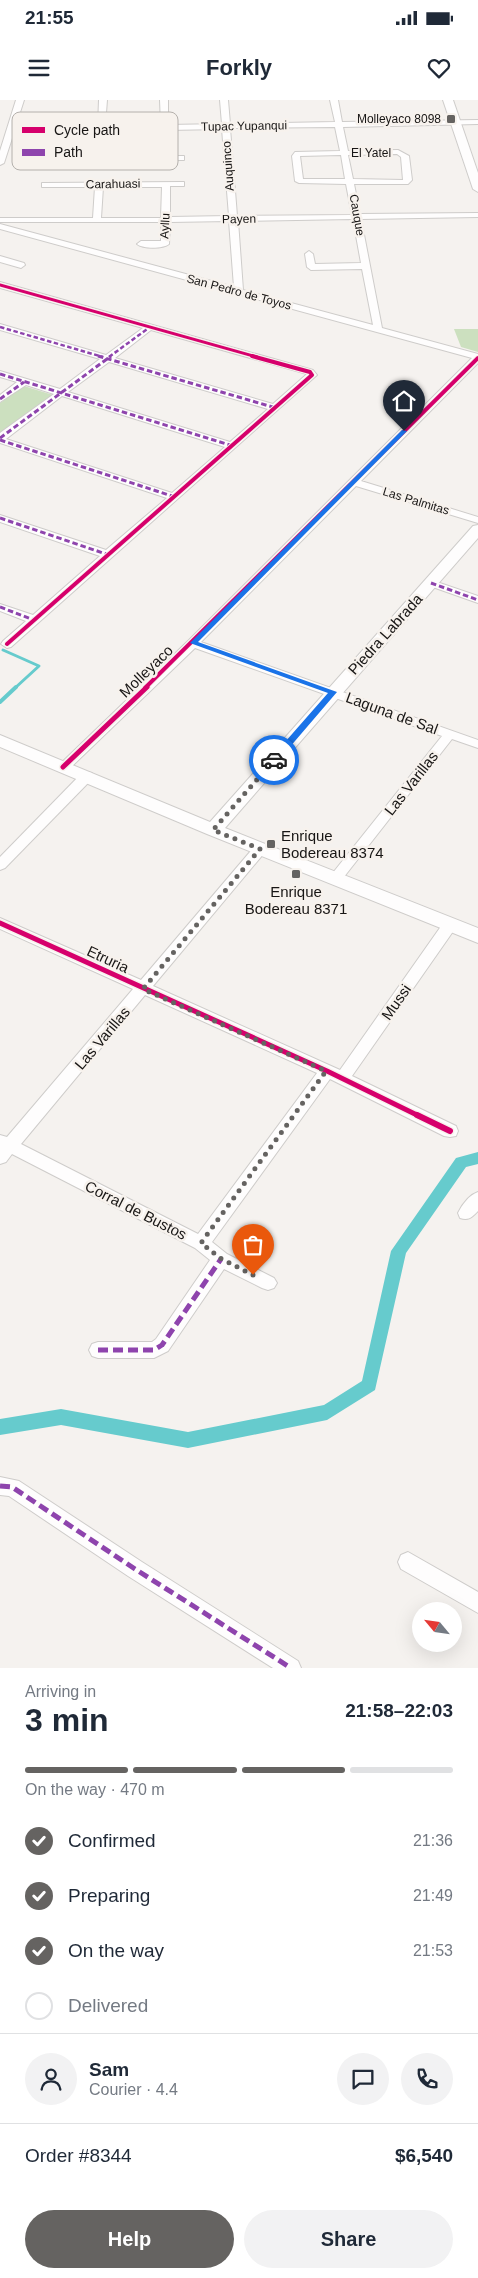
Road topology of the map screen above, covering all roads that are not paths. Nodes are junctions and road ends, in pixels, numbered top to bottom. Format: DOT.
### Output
graph roads {
  1 [pos="20,100"];
  2 [pos="224,100"];
  3 [pos="334,100"];
  4 [pos="448,100"];
  5 [pos="16,112"];
  6 [pos="478,122"];
  7 [pos="456,123"];
  8 [pos="339,124"];
  9 [pos="226,126"];
  10 [pos="12,127"];
  11 [pos="178,127"];
  12 [pos="11,130"];
  13 [pos="2,150"];
  14 [pos="344,153"];
  15 [pos="0,163"];
  16 [pos="351,182"];
  17 [pos="99,184"];
  18 [pos="166,184"];
  19 [pos="181,184"];
  20 [pos="45,185"];
  21 [pos="478,189"];
  22 [pos="478,215"];
  23 [pos="357,217"];
  24 [pos="232,219"];
  25 [pos="0,220"];
  26 [pos="167,220"];
  27 [pos="97,221"];
  28 [pos="0,226"];
  29 [pos="141,244"];
  30 [pos="309,254"];
  31 [pos="0,259"];
  32 [pos="21,264"];
  33 [pos="366,266"];
  34 [pos="0,285"];
  35 [pos="239,292"];
  36 [pos="0,327"];
  37 [pos="150,327"];
  38 [pos="378,330"];
  39 [pos="478,357"];
  40 [pos="107,358"];
  41 [pos="0,374"];
  42 [pos="24,382"];
  43 [pos="61,393"];
  44 [pos="0,399"];
  45 [pos="276,408"];
  46 [pos="0,439"];
  47 [pos="233,446"];
  48 [pos="354,482"];
  49 [pos="174,497"];
  50 [pos="0,518"];
  51 [pos="478,520"];
  52 [pos="478,528"];
  53 [pos="109,555"];
  54 [pos="431,583"];
  55 [pos="478,600"];
  56 [pos="0,607"];
  57 [pos="34,620"];
  58 [pos="193,643"];
  59 [pos="7,644"];
  60 [pos="333,692"];
  61 [pos="450,734"];
  62 [pos="0,741"];
  63 [pos="478,744"];
  64 [pos="63,767"];
  65 [pos="87,776"];
  66 [pos="213,830"];
  67 [pos="260,849"];
  68 [pos="0,865"];
  69 [pos="335,879"];
  70 [pos="0,923"];
  71 [pos="449,926"];
  72 [pos="478,936"];
  73 [pos="143,989"];
  74 [pos="326,1071"];
  75 [pos="342,1079"];
  76 [pos="450,1131"];
  77 [pos="3,1148"];
  78 [pos="478,1198"];
  79 [pos="466,1213"];
  80 [pos="201,1243"];
  81 [pos="221,1259"];
  82 [pos="268,1283"];
  83 [pos="98,1350"];
  84 [pos="0,1486"];
  85 [pos="408,1562"];
  86 [pos="478,1603"];
  87 [pos="291,1668"];
  1 -- 5 [label="street"];
  2 -- 9 [label="street, Auquinco"];
  3 -- 8 [label="street, Cauque"];
  4 -- 7 [label="main road"];
  6 -- 7 [label="street, Tupac Yupanqui"];
  7 -- 8 [label="street, Tupac Yupanqui"];
  7 -- 21 [label="main road"];
  8 -- 9 [label="street, Tupac Yupanqui"];
  8 -- 14 [label="street, Cauque"];
  9 -- 11 [label="street, Tupac Yupanqui"];
  9 -- 24 [label="street, Auquinco"];
  10 -- 12 [label="street"];
  12 -- 13 [label="street"];
  13 -- 15 [label="street"];
  14 -- 16 [label="street, Cauque"];
  14 -- 16 [label="street"];
  14 -- 16 [label="street, El Yatel"];
  16 -- 23 [label="street, Cauque"];
  17 -- 18 [label="street, Carahuasi"];
  17 -- 20 [label="street, Carahuasi"];
  17 -- 27 [label="street"];
  18 -- 19 [label="street, Carahuasi"];
  18 -- 26 [label="street, Ayllu"];
  22 -- 23 [label="street, Payen"];
  23 -- 24 [label="street, Payen"];
  23 -- 33 [label="street, Cauque"];
  24 -- 26 [label="street, Payen"];
  24 -- 35 [label="street, Auquinco"];
  25 -- 27 [label="street, Payen"];
  26 -- 27 [label="street, Payen"];
  26 -- 29 [label="street, Ayllu"];
  28 -- 35 [label="street, San Pedro de Toyos"];
  30 -- 33 [label="street"];
  31 -- 32 [label="street"];
  33 -- 38 [label="street, Cauque"];
  34 -- 37 [label="street"];
  35 -- 38 [label="street, San Pedro de Toyos"];
  36 -- 40 [label="street"];
  37 -- 40 [label="street"];
  37 -- 45 [label="street"];
  38 -- 39 [label="street, San Pedro de Toyos"];
  39 -- 48 [label="street, Molleyaco"];
  40 -- 43 [label="street"];
  40 -- 45 [label="street"];
  41 -- 42 [label="street"];
  42 -- 43 [label="street"];
  42 -- 44 [label="street"];
  43 -- 46 [label="street"];
  43 -- 47 [label="street"];
  45 -- 47 [label="street"];
  46 -- 49 [label="street"];
  47 -- 49 [label="street"];
  48 -- 51 [label="street, Las Palmitas"];
  48 -- 58 [label="street, Molleyaco"];
  49 -- 53 [label="street"];
  50 -- 53 [label="street"];
  52 -- 54 [label="main road, Piedra Labrada"];
  53 -- 57 [label="street"];
  54 -- 55 [label="street"];
  54 -- 60 [label="main road, Piedra Labrada"];
  56 -- 57 [label="street"];
  57 -- 59 [label="street"];
  58 -- 60 [label="street, Laguna de Sal"];
  58 -- 64 [label="street, Molleyaco"];
  60 -- 61 [label="street, Laguna de Sal"];
  60 -- 66 [label="main road, Piedra Labrada"];
  61 -- 63 [label="street, Laguna de Sal"];
  61 -- 69 [label="street, Las Varillas"];
  62 -- 64 [label="main road"];
  64 -- 65 [label="main road"];
  65 -- 66 [label="main road"];
  65 -- 68 [label="street"];
  66 -- 67 [label="main road"];
  67 -- 69 [label="main road"];
  67 -- 73 [label="street, Las Varillas"];
  69 -- 71 [label="main road"];
  70 -- 73 [label="street, Etruria"];
  71 -- 72 [label="main road"];
  71 -- 75 [label="street, Mussi"];
  73 -- 74 [label="street, Etruria"];
  73 -- 77 [label="street, Las Varillas"];
  74 -- 75 [label="street, Etruria"];
  74 -- 80 [label="street"];
  75 -- 76 [label="street, Etruria"];
  77 -- 80 [label="street, Corral de Bustos"];
  78 -- 79 [label="street"];
  80 -- 81 [label="street, Corral de Bustos"];
  81 -- 82 [label="street, Corral de Bustos"];
  81 -- 83 [label="street"];
  84 -- 87 [label="street"];
  85 -- 86 [label="street"];
}
